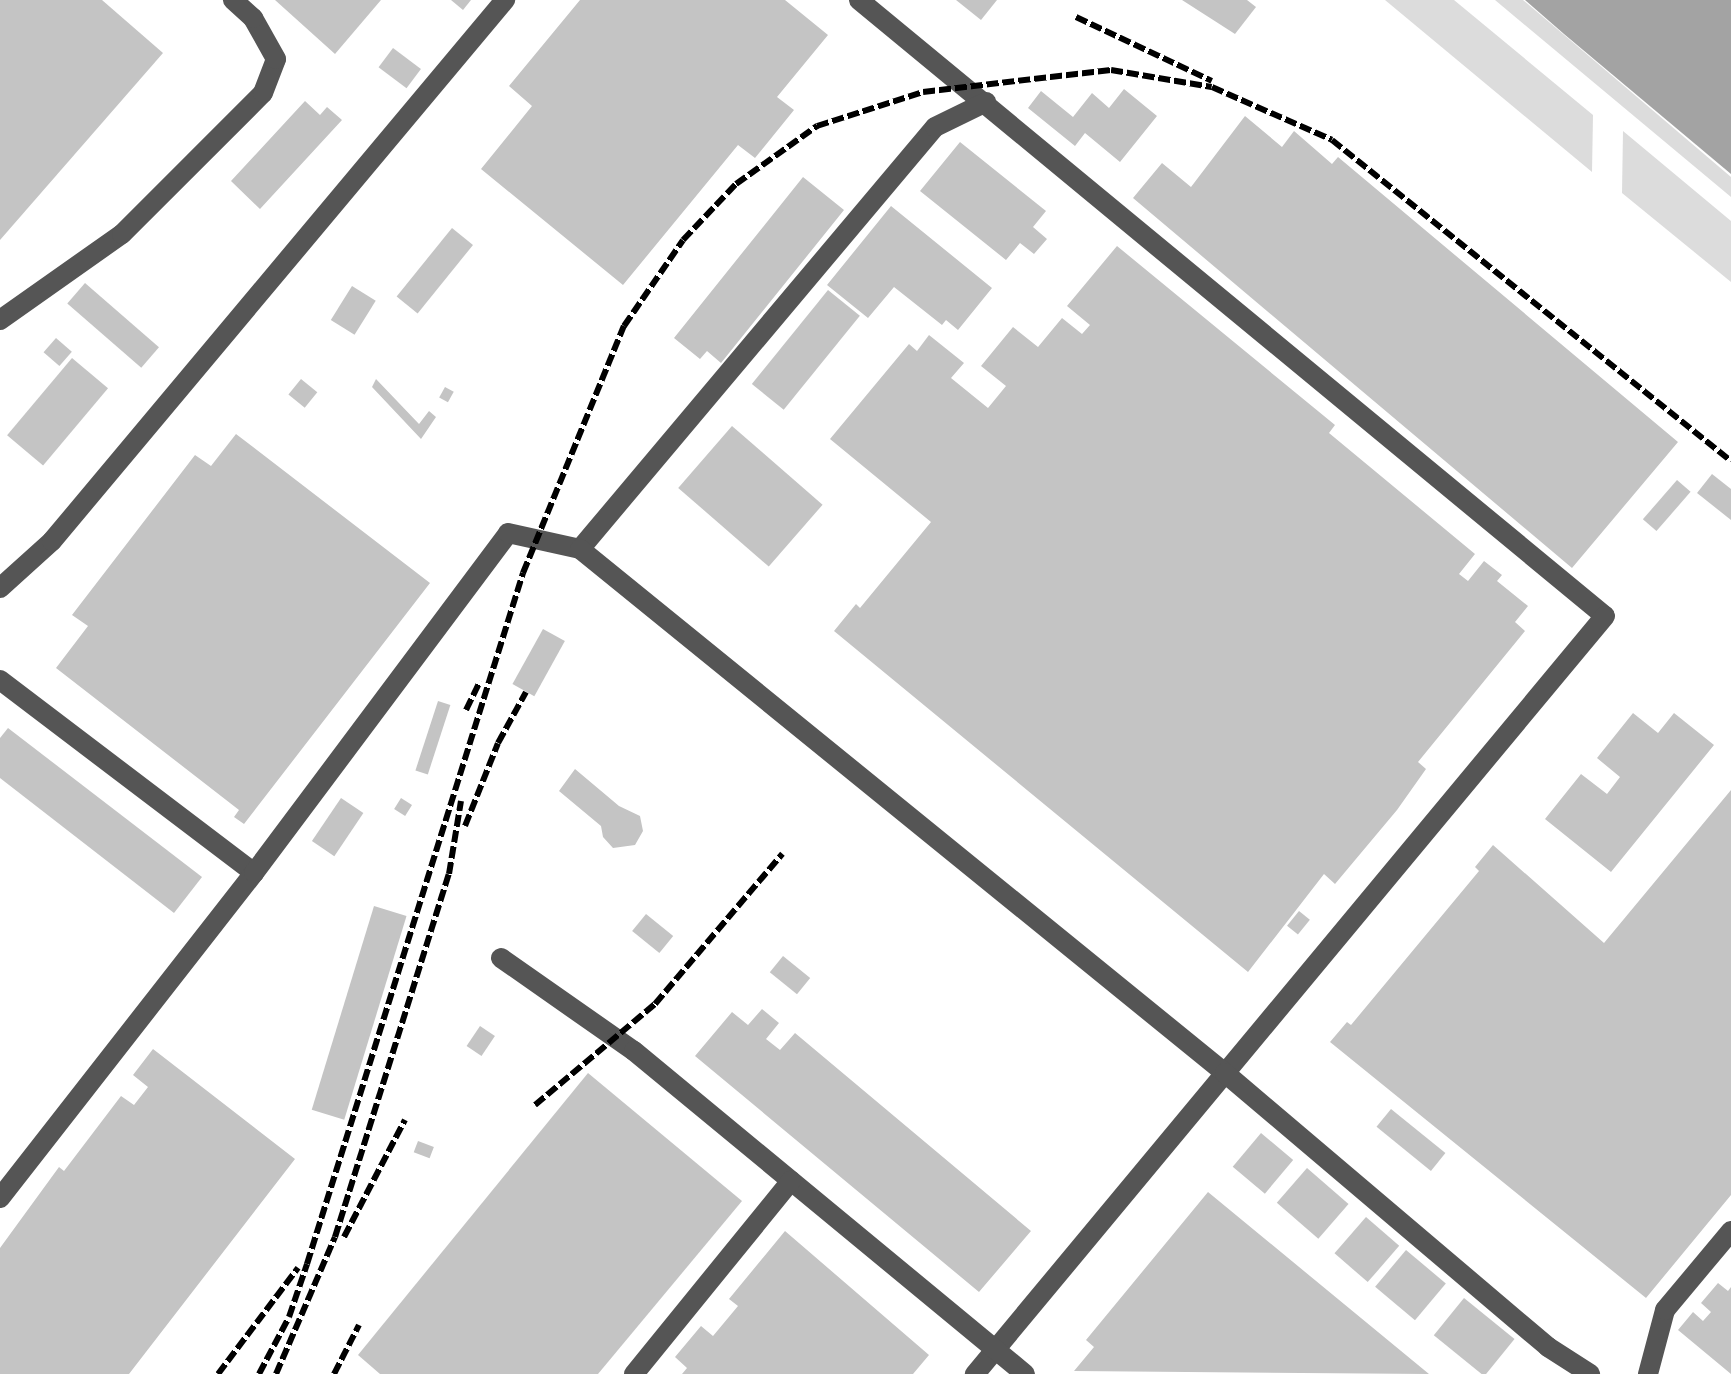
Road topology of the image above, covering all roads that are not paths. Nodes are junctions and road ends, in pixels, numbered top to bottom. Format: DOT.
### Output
graph roads {
  1 [pos="505,0"];
  2 [pos="859,0"];
  3 [pos="242,3"];
  4 [pos="986,102"];
  5 [pos="0,320"];
  6 [pos="580,549"];
  7 [pos="0,588"];
  8 [pos="0,680"];
  9 [pos="254,873"];
  10 [pos="501,958"];
  11 [pos="1225,1073"];
  12 [pos="791,1181"];
  13 [pos="0,1198"];
  14 [pos="1731,1231"];
  15 [pos="996,1350"];
  16 [pos="634,1374"];
  17 [pos="975,1374"];
  18 [pos="1025,1374"];
  19 [pos="1590,1374"];
  20 [pos="1648,1374"];
  1 -- 7 [label="lane"];
  2 -- 4 [label="lane"];
  3 -- 5 [label="lane"];
  4 -- 6 [label="lane"];
  4 -- 11 [label="lane"];
  6 -- 9 [label="lane"];
  6 -- 11 [label="lane"];
  8 -- 9 [label="lane"];
  9 -- 13 [label="lane"];
  10 -- 12 [label="lane"];
  11 -- 15 [label="lane"];
  11 -- 19 [label="lane"];
  12 -- 15 [label="lane"];
  12 -- 16 [label="lane"];
  14 -- 20 [label="lane"];
  15 -- 17 [label="lane"];
  15 -- 18 [label="lane"];
}
